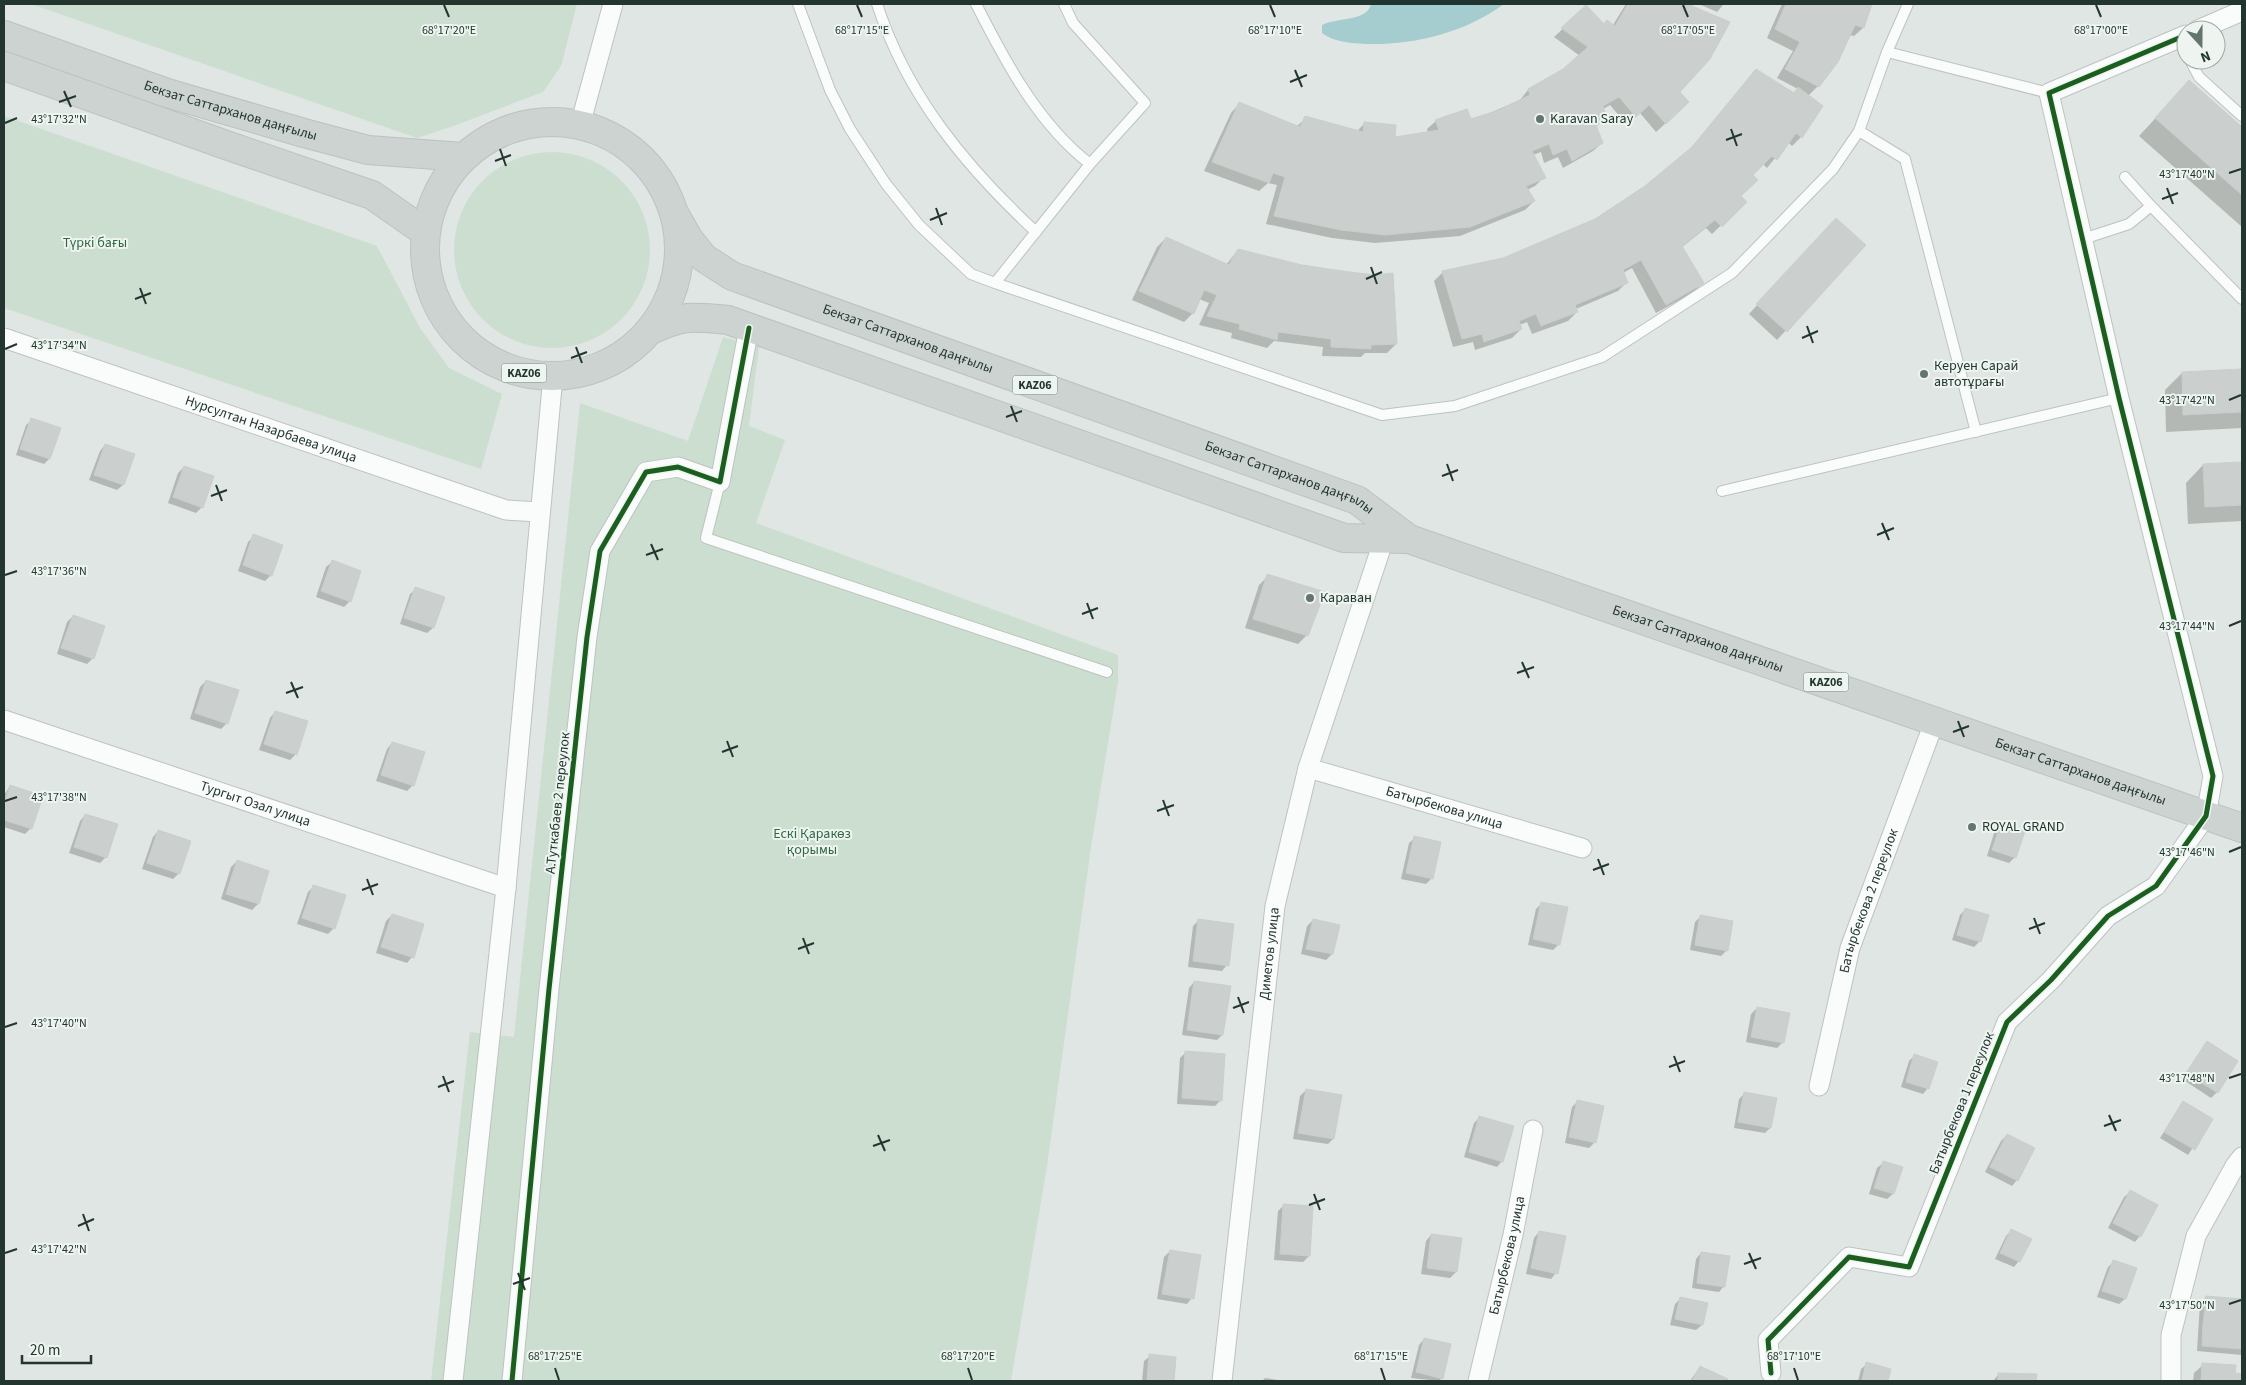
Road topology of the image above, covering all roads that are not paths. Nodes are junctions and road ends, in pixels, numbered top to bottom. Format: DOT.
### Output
graph roads {
  1 [pos="613,4"];
  2 [pos="798,4"];
  3 [pos="877,4"];
  4 [pos="976,4"];
  5 [pos="1064,4"];
  6 [pos="1908,4"];
  7 [pos="2242,11"];
  8 [pos="2221,20"];
  9 [pos="4,35"];
  10 [pos="2176,44"];
  11 [pos="1887,52"];
  12 [pos="4,66"];
  13 [pos="2195,70"];
  14 [pos="2049,93"];
  15 [pos="2242,116"];
  16 [pos="580,125"];
  17 [pos="1859,131"];
  18 [pos="463,158"];
  19 [pos="1090,164"];
  20 [pos="2125,177"];
  21 [pos="2151,206"];
  22 [pos="675,215"];
  23 [pos="425,232"];
  24 [pos="1036,232"];
  25 [pos="2083,238"];
  26 [pos="995,283"];
  27 [pos="2242,298"];
  28 [pos="749,328"];
  29 [pos="649,331"];
  30 [pos="4,338"];
  31 [pos="553,376"];
  32 [pos="2119,398"];
  33 [pos="1976,432"];
  34 [pos="720,482"];
  35 [pos="1722,491"];
  36 [pos="539,512"];
  37 [pos="1396,539"];
  38 [pos="1107,672"];
  39 [pos="4,720"];
  40 [pos="1935,720"];
  41 [pos="1308,768"];
  42 [pos="2206,816"];
  43 [pos="2242,828"];
  44 [pos="1582,848"];
  45 [pos="506,888"];
  46 [pos="1819,1086"];
  47 [pos="1533,1130"];
  48 [pos="2242,1157"];
  49 [pos="1771,1373"];
  50 [pos="454,1381"];
  51 [pos="512,1381"];
  52 [pos="1222,1381"];
  53 [pos="1478,1381"];
  54 [pos="2171,1381"];
  1 -- 16 [label="street"];
  2 -- 26 [label="lane"];
  3 -- 24 [label="lane"];
  4 -- 19 [label="lane"];
  5 -- 19 [label="lane"];
  6 -- 11 [label="lane"];
  7 -- 8 [label="street"];
  9 -- 18 [label="main road, Бекзат Саттарханов даңғылы"];
  10 -- 14 [label="street"];
  11 -- 14 [label="lane"];
  11 -- 17 [label="lane"];
  12 -- 23 [label="main road"];
  13 -- 15 [label="lane"];
  14 -- 25 [label="street"];
  16 -- 18 [label="main road, KАZ06"];
  16 -- 22 [label="main road, KАZ06"];
  17 -- 26 [label="lane"];
  17 -- 33 [label="lane"];
  18 -- 23 [label="main road, KАZ06"];
  19 -- 24 [label="lane"];
  20 -- 21 [label="lane"];
  21 -- 25 [label="lane"];
  21 -- 27 [label="lane"];
  22 -- 29 [label="main road, KАZ06"];
  22 -- 37 [label="main road, Бекзат Саттарханов даңғылы / KАZ06"];
  23 -- 31 [label="main road, KАZ06"];
  24 -- 26 [label="lane"];
  25 -- 32 [label="street"];
  28 -- 29 [label="main road, Бекзат Саттарханов даңғылы / KАZ06"];
  28 -- 34 [label="street"];
  28 -- 37 [label="main road, Бекзат Саттарханов даңғылы / KАZ06"];
  29 -- 31 [label="main road, KАZ06"];
  30 -- 36 [label="street, Нурсултан Назарбаева улица"];
  31 -- 36 [label="street"];
  32 -- 33 [label="lane"];
  32 -- 42 [label="street"];
  33 -- 35 [label="lane"];
  34 -- 38 [label="lane"];
  34 -- 51 [label="street, А.Туткабаев 2 переулок"];
  36 -- 45 [label="street"];
  37 -- 40 [label="main road, Бекзат Саттарханов даңғылы / KАZ06"];
  37 -- 41 [label="street, Диметов улица"];
  39 -- 45 [label="street, Тургыт Озал улица"];
  40 -- 42 [label="main road, Бекзат Саттарханов даңғылы / KАZ06"];
  40 -- 46 [label="street, Батырбекова 2 переулок"];
  41 -- 44 [label="street, Батырбекова улица"];
  41 -- 52 [label="street, Диметов улица"];
  42 -- 43 [label="main road, Бекзат Саттарханов даңғылы / KАZ06"];
  42 -- 49 [label="street, Батырбекова 1 переулок"];
  45 -- 50 [label="street"];
  47 -- 53 [label="street, Батырбекова улица"];
  48 -- 54 [label="street"];
}
